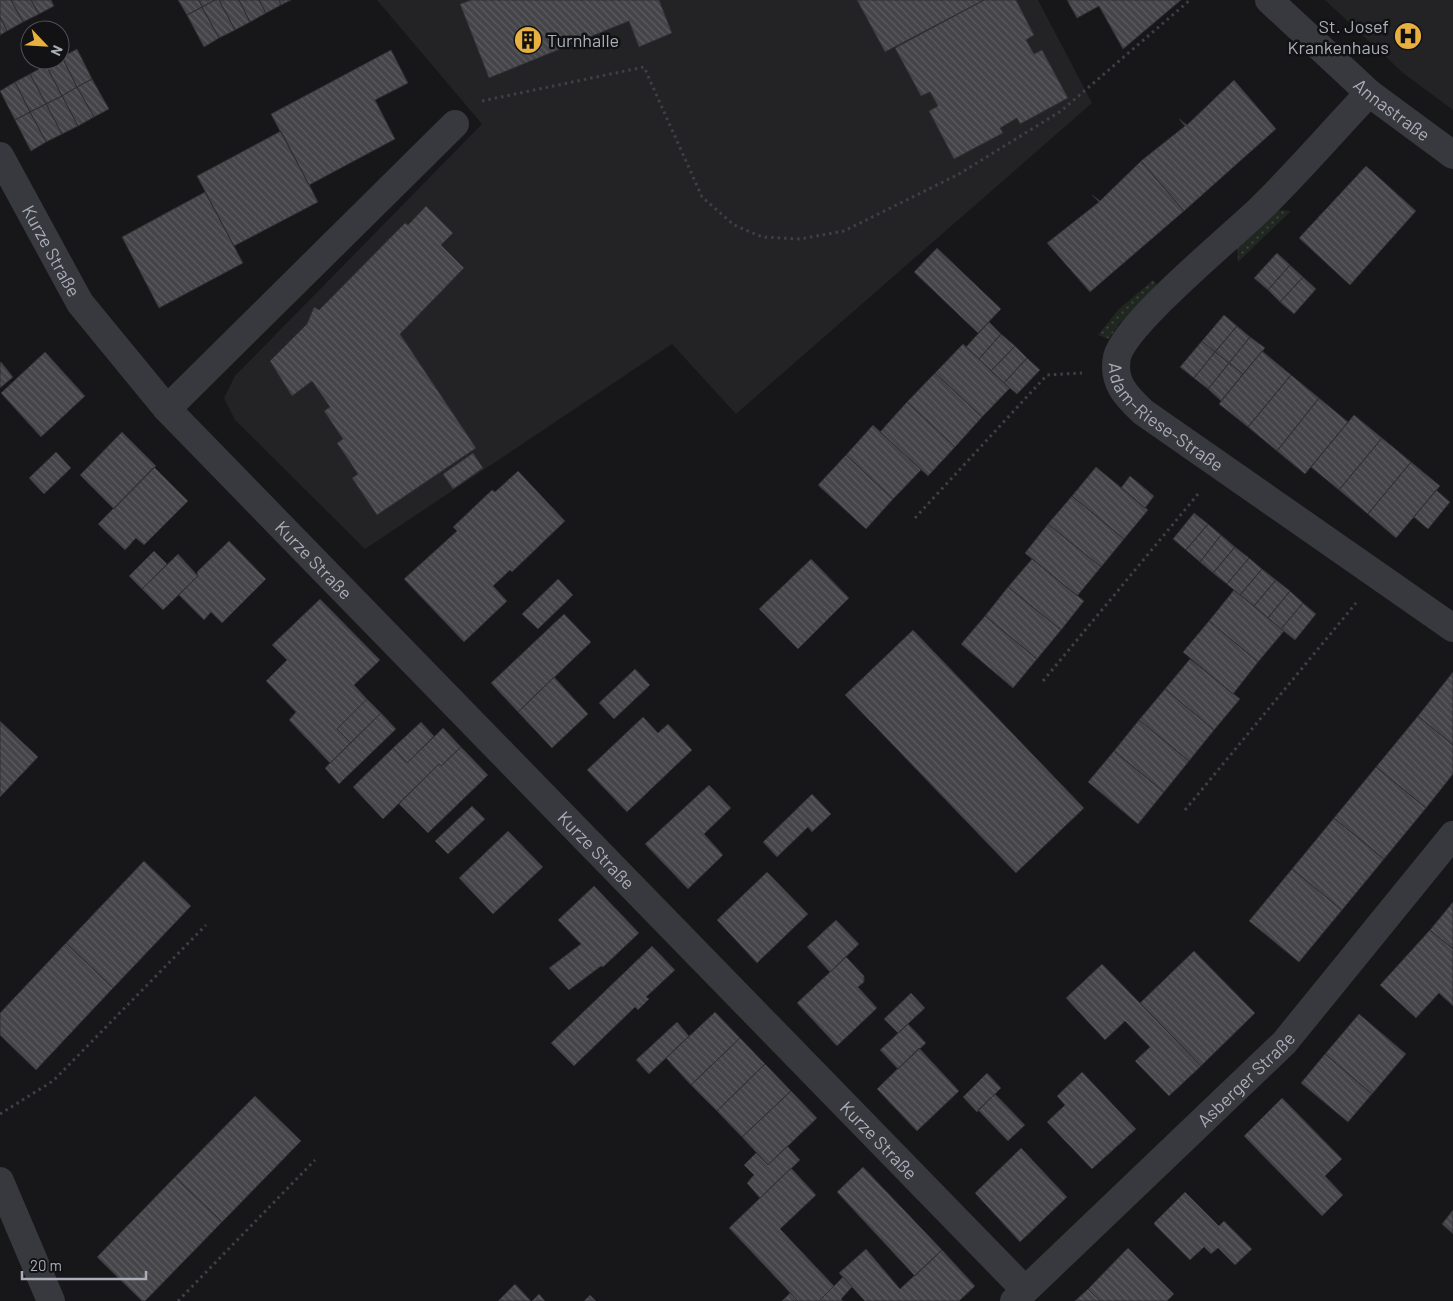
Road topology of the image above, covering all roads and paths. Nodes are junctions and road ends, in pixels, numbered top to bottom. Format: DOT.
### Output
graph roads {
  1 [pos="1190,0"];
  2 [pos="1269,0"];
  3 [pos="1369,93"];
  4 [pos="455,124"];
  5 [pos="1453,155"];
  6 [pos="0,156"];
  7 [pos="1115,372"];
  8 [pos="167,409"];
  9 [pos="1220,466"];
  10 [pos="915,518"];
  11 [pos="1378,575"];
  12 [pos="1453,628"];
  13 [pos="1043,681"];
  14 [pos="1185,810"];
  15 [pos="1453,835"];
  16 [pos="206,926"];
  17 [pos="0,1114"];
  18 [pos="315,1160"];
  19 [pos="0,1181"];
  20 [pos="1020,1296"];
  21 [pos="51,1301"];
  22 [pos="178,1301"];
  1 -- 4 [label="path"];
  2 -- 3 [label="street, Annastraße"];
  3 -- 5 [label="street, Annastraße"];
  3 -- 7 [label="street, Adam-Riese-Straße"];
  4 -- 8 [label="street"];
  6 -- 8 [label="street, Kurze Straße"];
  7 -- 9 [label="street, Adam-Riese-Straße"];
  7 -- 10 [label="path"];
  8 -- 20 [label="street, Kurze Straße"];
  9 -- 11 [label="street, Adam-Riese-Straße"];
  9 -- 13 [label="path"];
  11 -- 12 [label="street, Adam-Riese-Straße"];
  11 -- 14 [label="path"];
  15 -- 20 [label="street, Asberger Straße"];
  16 -- 17 [label="path"];
  18 -- 22 [label="path"];
  19 -- 21 [label="street"];
}
